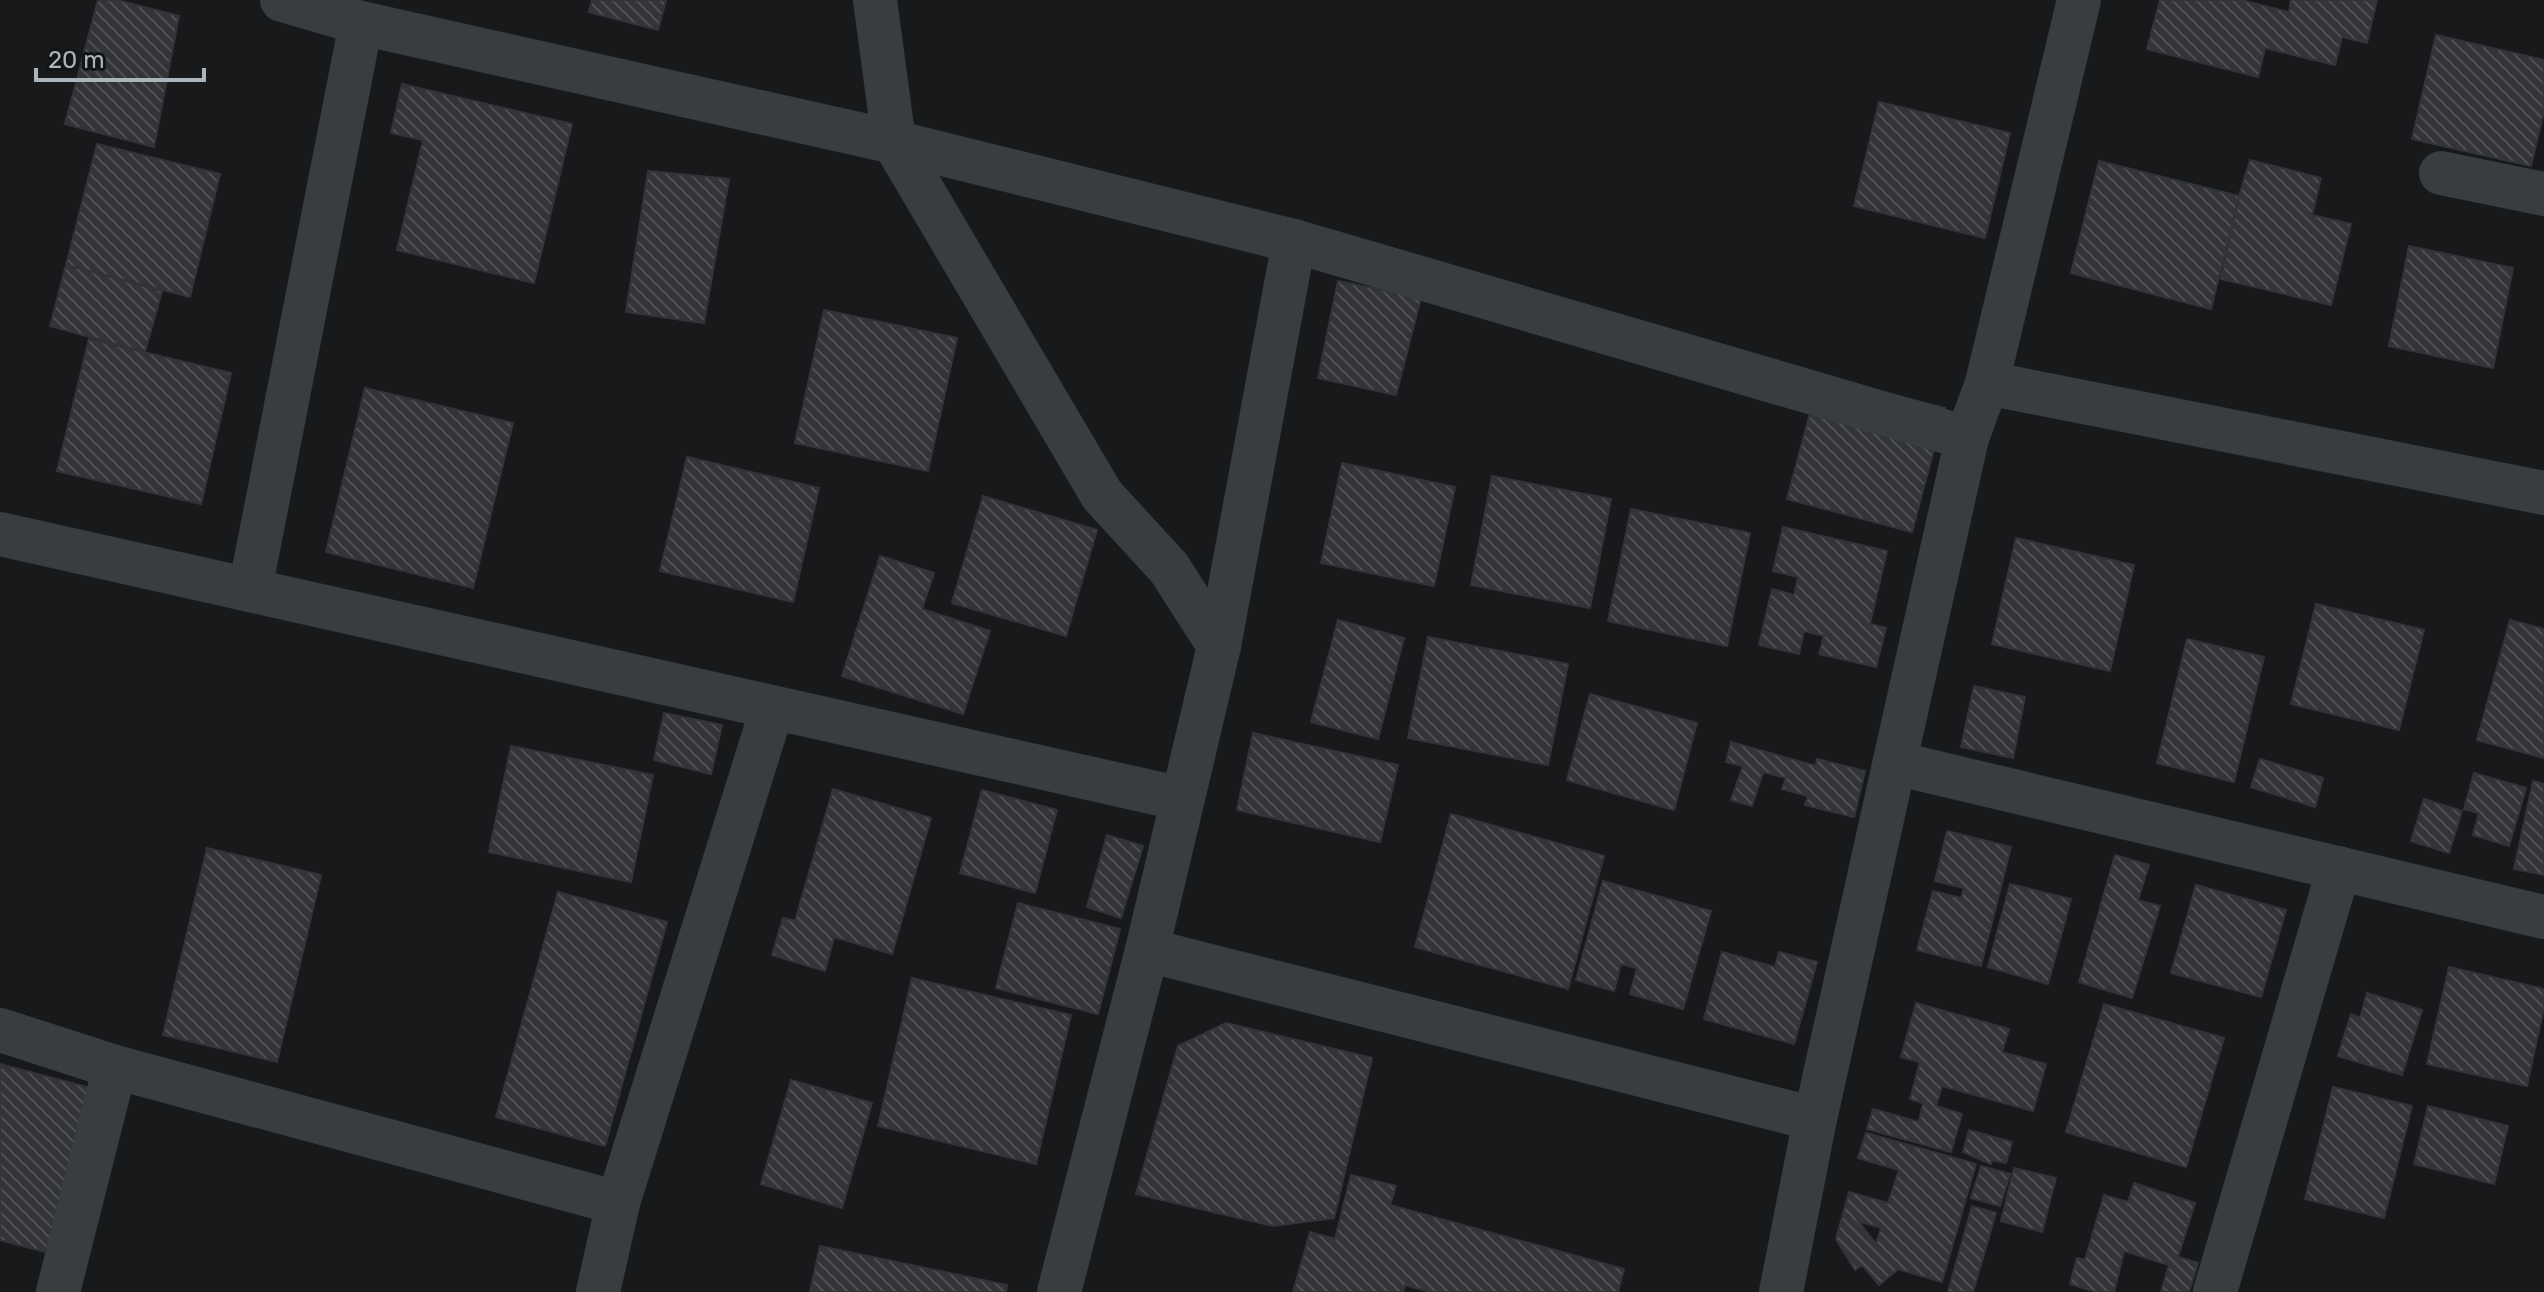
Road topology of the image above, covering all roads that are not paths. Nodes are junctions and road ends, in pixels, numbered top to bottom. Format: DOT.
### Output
graph roads {
  1 [pos="282,0"];
  2 [pos="875,0"];
  3 [pos="2079,0"];
  4 [pos="361,23"];
  5 [pos="894,142"];
  6 [pos="2441,173"];
  7 [pos="2544,194"];
  8 [pos="1294,241"];
  9 [pos="1987,383"];
  10 [pos="1967,438"];
  11 [pos="2544,493"];
  12 [pos="0,534"];
  13 [pos="250,590"];
  14 [pos="1219,646"];
  15 [pos="772,709"];
  16 [pos="1895,763"];
  17 [pos="1182,799"];
  18 [pos="2339,868"];
  19 [pos="2544,917"];
  20 [pos="1147,950"];
  21 [pos="0,1030"];
  22 [pos="115,1067"];
  23 [pos="1815,1119"];
  24 [pos="618,1203"];
  25 [pos="58,1292"];
  26 [pos="598,1292"];
  27 [pos="1059,1292"];
  28 [pos="1781,1292"];
  29 [pos="2215,1292"];
  1 -- 4 [label="street"];
  2 -- 5 [label="street"];
  3 -- 9 [label="street"];
  4 -- 5 [label="street"];
  4 -- 13 [label="street"];
  5 -- 8 [label="street"];
  5 -- 14 [label="street"];
  6 -- 7 [label="street"];
  8 -- 10 [label="street"];
  8 -- 14 [label="street"];
  9 -- 10 [label="street"];
  9 -- 11 [label="street"];
  10 -- 16 [label="street"];
  12 -- 13 [label="street"];
  13 -- 15 [label="street"];
  14 -- 17 [label="street"];
  15 -- 17 [label="street"];
  15 -- 24 [label="street"];
  16 -- 18 [label="street"];
  16 -- 23 [label="street"];
  17 -- 20 [label="street"];
  18 -- 19 [label="street"];
  18 -- 29 [label="street"];
  20 -- 23 [label="street"];
  20 -- 27 [label="street"];
  21 -- 22 [label="street"];
  22 -- 24 [label="street"];
  22 -- 25 [label="street"];
  23 -- 28 [label="street"];
  24 -- 26 [label="street"];
}
